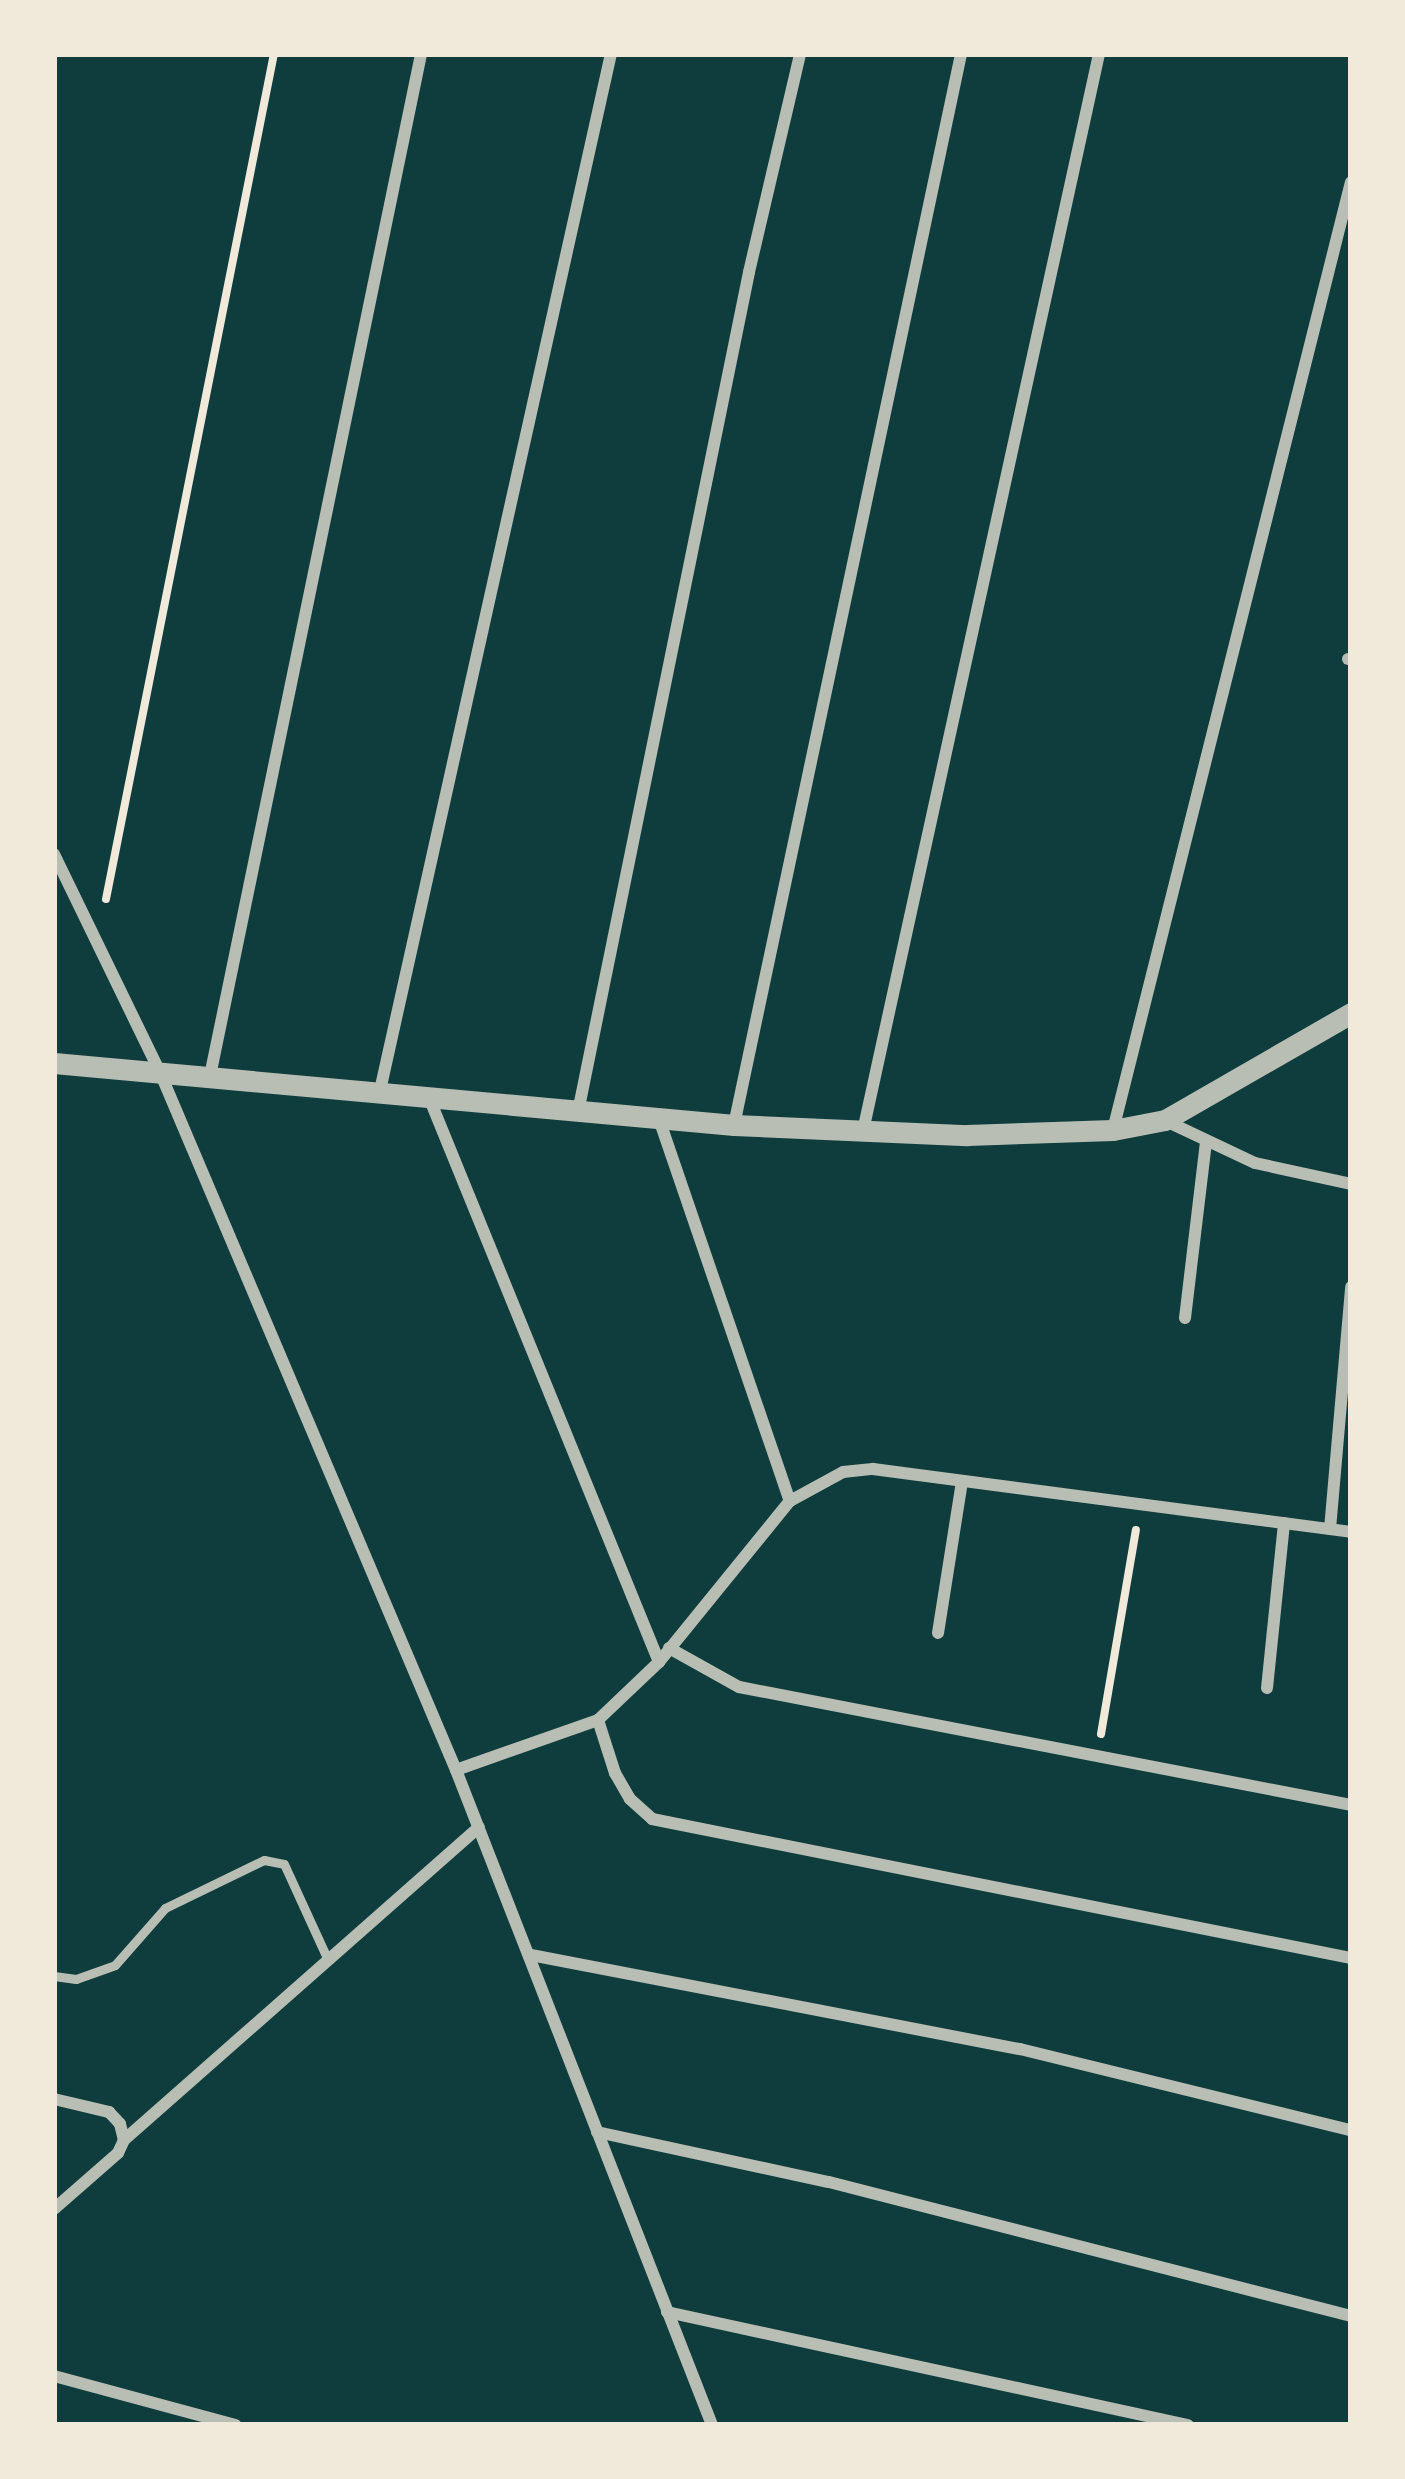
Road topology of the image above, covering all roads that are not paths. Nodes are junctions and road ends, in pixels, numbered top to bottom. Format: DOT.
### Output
graph roads {
  1 [pos="421,54"];
  2 [pos="611,54"];
  3 [pos="800,54"];
  4 [pos="961,54"];
  5 [pos="1099,54"];
  6 [pos="1351,182"];
  7 [pos="54,854"];
  8 [pos="1351,1013"];
  9 [pos="54,1063"];
  10 [pos="159,1070"];
  11 [pos="210,1076"];
  12 [pos="378,1096"];
  13 [pos="430,1100"];
  14 [pos="577,1113"];
  15 [pos="659,1119"];
  16 [pos="1165,1120"];
  17 [pos="734,1125"];
  18 [pos="1112,1130"];
  19 [pos="863,1132"];
  20 [pos="1206,1143"];
  21 [pos="1351,1184"];
  22 [pos="1351,1287"];
  23 [pos="1185,1318"];
  24 [pos="962,1480"];
  25 [pos="790,1501"];
  26 [pos="1285,1523"];
  27 [pos="1330,1529"];
  28 [pos="1351,1532"];
  29 [pos="938,1633"];
  30 [pos="669,1648"];
  31 [pos="659,1662"];
  32 [pos="1267,1688"];
  33 [pos="598,1720"];
  34 [pos="456,1770"];
  35 [pos="1351,1805"];
  36 [pos="479,1827"];
  37 [pos="531,1955"];
  38 [pos="1351,1958"];
  39 [pos="328,1960"];
  40 [pos="54,1976"];
  41 [pos="54,2099"];
  42 [pos="1351,2130"];
  43 [pos="597,2132"];
  44 [pos="124,2140"];
  45 [pos="54,2209"];
  46 [pos="667,2312"];
  47 [pos="1351,2316"];
  48 [pos="54,2376"];
  49 [pos="236,2425"];
  50 [pos="712,2425"];
  51 [pos="1188,2425"];
  1 -- 11 [label="street"];
  2 -- 12 [label="street"];
  3 -- 14 [label="street"];
  4 -- 17 [label="street"];
  5 -- 19 [label="street"];
  6 -- 18 [label="street"];
  7 -- 10 [label="street"];
  8 -- 16 [label="street"];
  9 -- 10 [label="street"];
  10 -- 11 [label="street"];
  10 -- 34 [label="street"];
  11 -- 12 [label="street"];
  12 -- 13 [label="street"];
  13 -- 14 [label="street"];
  13 -- 31 [label="street"];
  14 -- 15 [label="street"];
  15 -- 17 [label="street"];
  15 -- 25 [label="street"];
  16 -- 18 [label="street"];
  16 -- 20 [label="street"];
  17 -- 19 [label="street"];
  18 -- 19 [label="street"];
  20 -- 21 [label="street"];
  20 -- 23 [label="street"];
  22 -- 27 [label="street"];
  24 -- 25 [label="street"];
  24 -- 26 [label="street"];
  24 -- 29 [label="street"];
  25 -- 30 [label="street"];
  26 -- 27 [label="street"];
  26 -- 32 [label="street"];
  27 -- 28 [label="street"];
  30 -- 31 [label="street"];
  30 -- 35 [label="street"];
  31 -- 33 [label="street"];
  33 -- 34 [label="street"];
  33 -- 38 [label="street"];
  34 -- 36 [label="street"];
  36 -- 37 [label="street"];
  36 -- 39 [label="street"];
  37 -- 42 [label="street"];
  37 -- 43 [label="street"];
  39 -- 40 [label="lane"];
  39 -- 44 [label="street"];
  41 -- 44 [label="street"];
  43 -- 46 [label="street"];
  43 -- 47 [label="street"];
  44 -- 45 [label="street"];
  46 -- 50 [label="street"];
  46 -- 51 [label="street"];
  48 -- 49 [label="street"];
}
